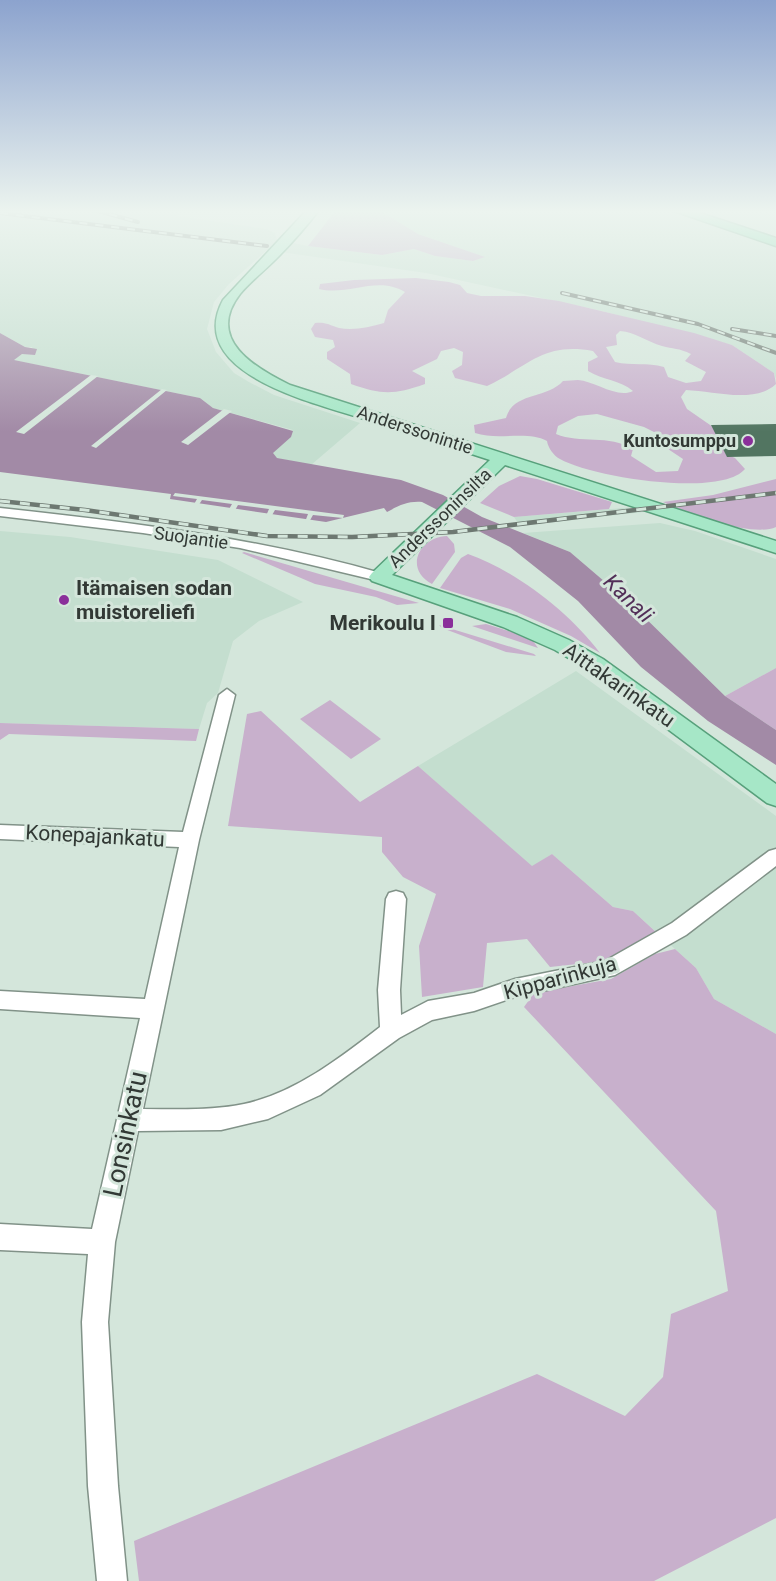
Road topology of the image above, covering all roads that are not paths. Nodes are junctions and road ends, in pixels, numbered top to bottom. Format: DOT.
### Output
graph roads {
  1 [pos="243,284"];
  2 [pos="501,459"];
  3 [pos="0,512"];
  4 [pos="776,547"];
  5 [pos="379,577"];
  6 [pos="227,695"];
  7 [pos="776,797"];
  8 [pos="0,832"];
  9 [pos="190,840"];
  10 [pos="776,856"];
  11 [pos="396,899"];
  12 [pos="0,1000"];
  13 [pos="152,1009"];
  14 [pos="391,1031"];
  15 [pos="129,1120"];
  16 [pos="0,1237"];
  17 [pos="102,1242"];
  18 [pos="111,1581"];
  1 -- 2 [label="main road, Anderssonintie"];
  2 -- 4 [label="main road, Anderssonintie"];
  2 -- 5 [label="main road, Anderssoninsilta"];
  3 -- 5 [label="street, Suojantie"];
  5 -- 7 [label="main road, Aittakarinkatu"];
  6 -- 9 [label="street, Lonsinkatu"];
  8 -- 9 [label="street, Konepajankatu"];
  9 -- 13 [label="street, Lonsinkatu"];
  10 -- 14 [label="street, Kipparinkuja"];
  11 -- 14 [label="street"];
  12 -- 13 [label="street"];
  13 -- 15 [label="street, Lonsinkatu"];
  14 -- 15 [label="street, Kipparinkuja"];
  15 -- 17 [label="street, Lonsinkatu"];
  16 -- 17 [label="street"];
  17 -- 18 [label="street, Lonsinkatu"];
}
